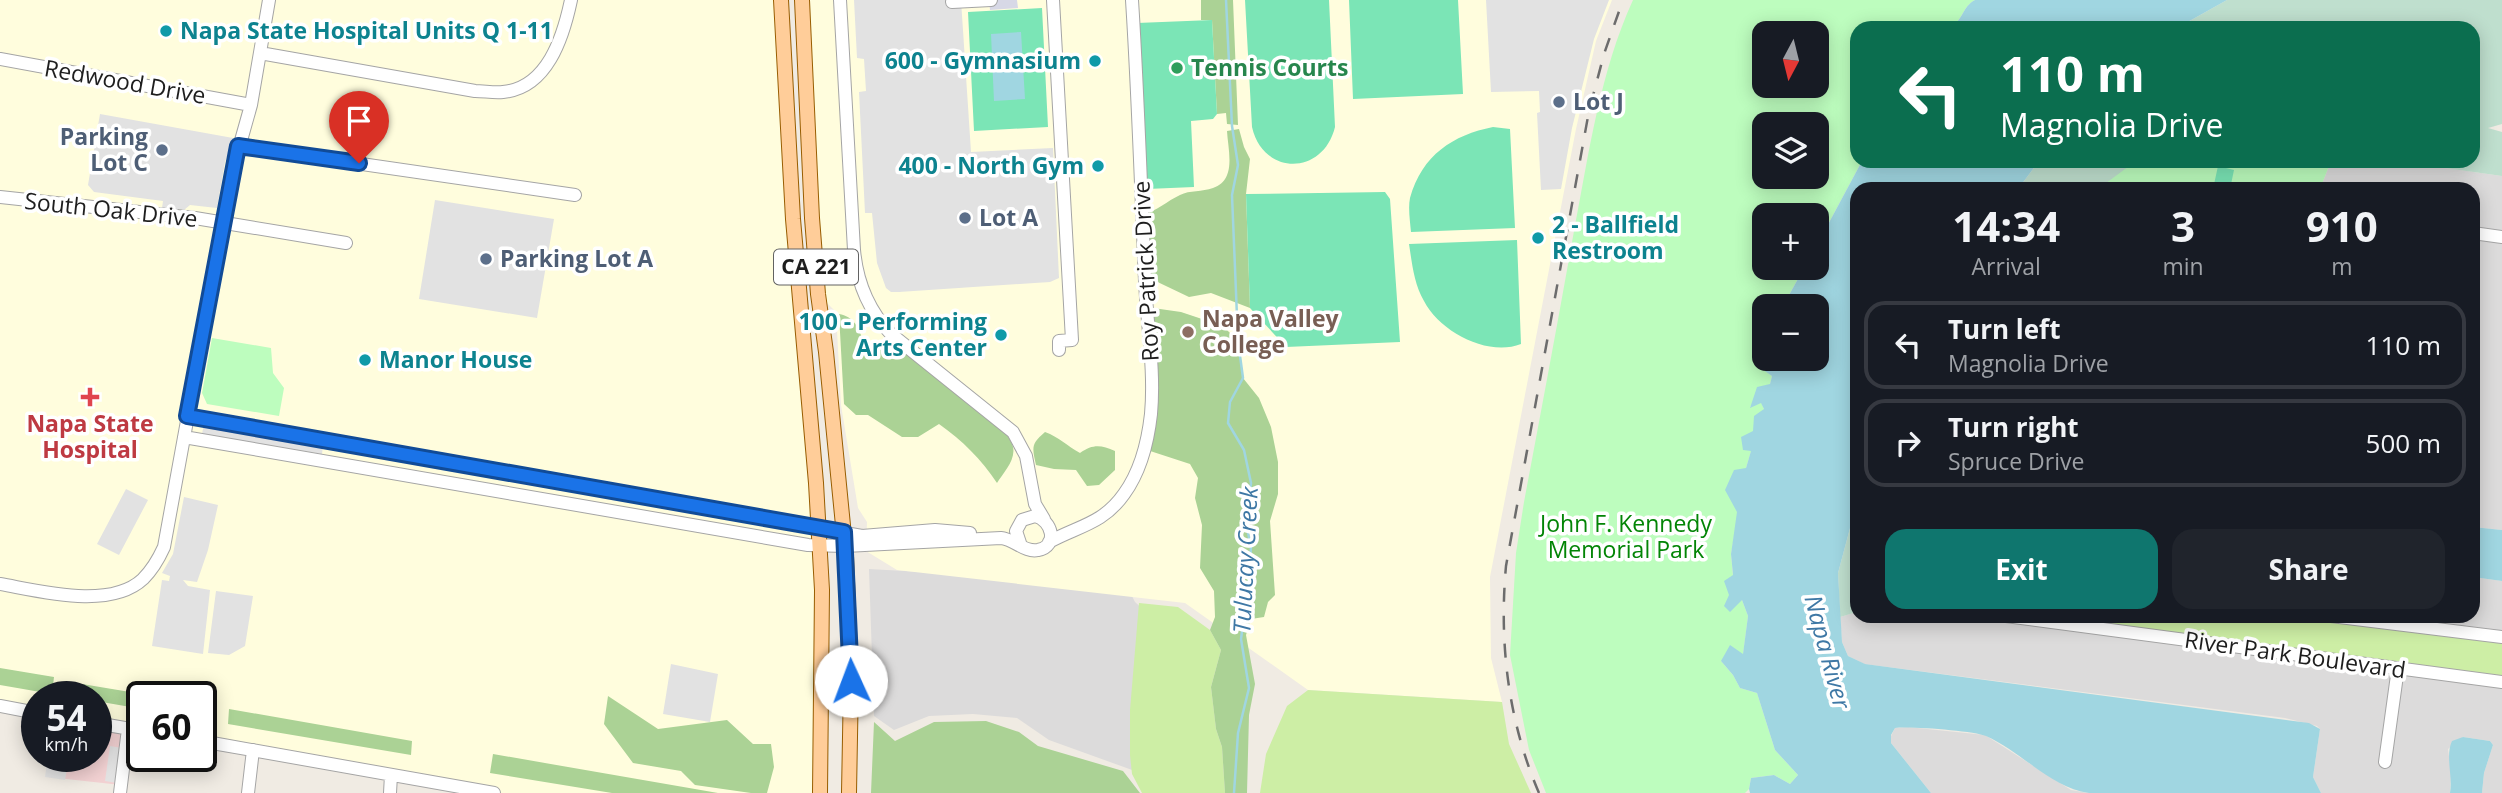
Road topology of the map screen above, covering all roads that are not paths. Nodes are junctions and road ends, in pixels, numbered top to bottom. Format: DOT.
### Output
graph roads {
  1 [pos="270,0"];
  2 [pos="571,0"];
  3 [pos="781,0"];
  4 [pos="802,0"];
  5 [pos="840,0"];
  6 [pos="991,0"];
  7 [pos="1053,0"];
  8 [pos="1132,0"];
  9 [pos="952,2"];
  10 [pos="260,53"];
  11 [pos="0,59"];
  12 [pos="251,105"];
  13 [pos="238,146"];
  14 [pos="575,195"];
  15 [pos="0,197"];
  16 [pos="223,223"];
  17 [pos="2480,234"];
  18 [pos="2502,237"];
  19 [pos="346,243"];
  20 [pos="1059,349"];
  21 [pos="187,416"];
  22 [pos="184,437"];
  23 [pos="543,479"];
  24 [pos="566,483"];
  25 [pos="1031,486"];
  26 [pos="540,498"];
  27 [pos="563,503"];
  28 [pos="768,519"];
  29 [pos="1046,522"];
  30 [pos="1020,523"];
  31 [pos="1091,523"];
  32 [pos="818,528"];
  33 [pos="765,538"];
  34 [pos="845,539"];
  35 [pos="1049,542"];
  36 [pos="819,545"];
  37 [pos="1021,546"];
  38 [pos="0,584"];
  39 [pos="2059,623"];
  40 [pos="2388,623"];
  41 [pos="2502,637"];
  42 [pos="2398,668"];
  43 [pos="2502,682"];
  44 [pos="0,706"];
  45 [pos="21,710"];
  46 [pos="217,744"];
  47 [pos="126,745"];
  48 [pos="253,750"];
  49 [pos="2385,762"];
  50 [pos="391,775"];
  51 [pos="820,791"];
  52 [pos="120,793"];
  53 [pos="247,793"];
  54 [pos="390,793"];
  55 [pos="494,793"];
  56 [pos="851,793"];
  1 -- 10 [label="street"];
  2 -- 10 [label="street"];
  3 -- 32 [label="main road, CA 221"];
  4 -- 34 [label="main road, CA 221"];
  5 -- 25 [label="street"];
  6 -- 9 [label="street"];
  7 -- 20 [label="street"];
  8 -- 31 [label="street, Roy Patrick Drive"];
  10 -- 12 [label="street"];
  11 -- 12 [label="street, Redwood Drive"];
  12 -- 13 [label="street"];
  13 -- 14 [label="street"];
  13 -- 16 [label="street"];
  15 -- 16 [label="street, South Oak Drive"];
  16 -- 19 [label="street, South Oak Drive"];
  16 -- 21 [label="street"];
  17 -- 18 [label="street"];
  21 -- 22 [label="street"];
  21 -- 23 [label="street"];
  22 -- 26 [label="street"];
  22 -- 38 [label="street"];
  23 -- 24 [label="street"];
  23 -- 26 [label="street"];
  24 -- 27 [label="street"];
  24 -- 28 [label="street"];
  25 -- 29 [label="street"];
  25 -- 30 [label="street"];
  26 -- 27 [label="street"];
  27 -- 33 [label="street"];
  28 -- 32 [label="street"];
  28 -- 33 [label="street"];
  29 -- 30 [label="street"];
  29 -- 31 [label="street"];
  29 -- 35 [label="street"];
  30 -- 34 [label="street"];
  30 -- 37 [label="street"];
  31 -- 35 [label="street, Roy Patrick Drive"];
  32 -- 34 [label="street"];
  32 -- 36 [label="main road, CA 221"];
  33 -- 36 [label="street"];
  34 -- 36 [label="street"];
  34 -- 37 [label="street"];
  34 -- 56 [label="main road, CA 221"];
  35 -- 37 [label="street"];
  36 -- 51 [label="main road, CA 221"];
  39 -- 42 [label="street, River Park Boulevard"];
  40 -- 41 [label="street"];
  42 -- 43 [label="street, River Park Boulevard"];
  42 -- 49 [label="street"];
  44 -- 45 [label="street"];
  46 -- 48 [label="street"];
  47 -- 52 [label="street"];
  48 -- 50 [label="street"];
  48 -- 53 [label="street"];
  50 -- 54 [label="street"];
  50 -- 55 [label="street"];
}
